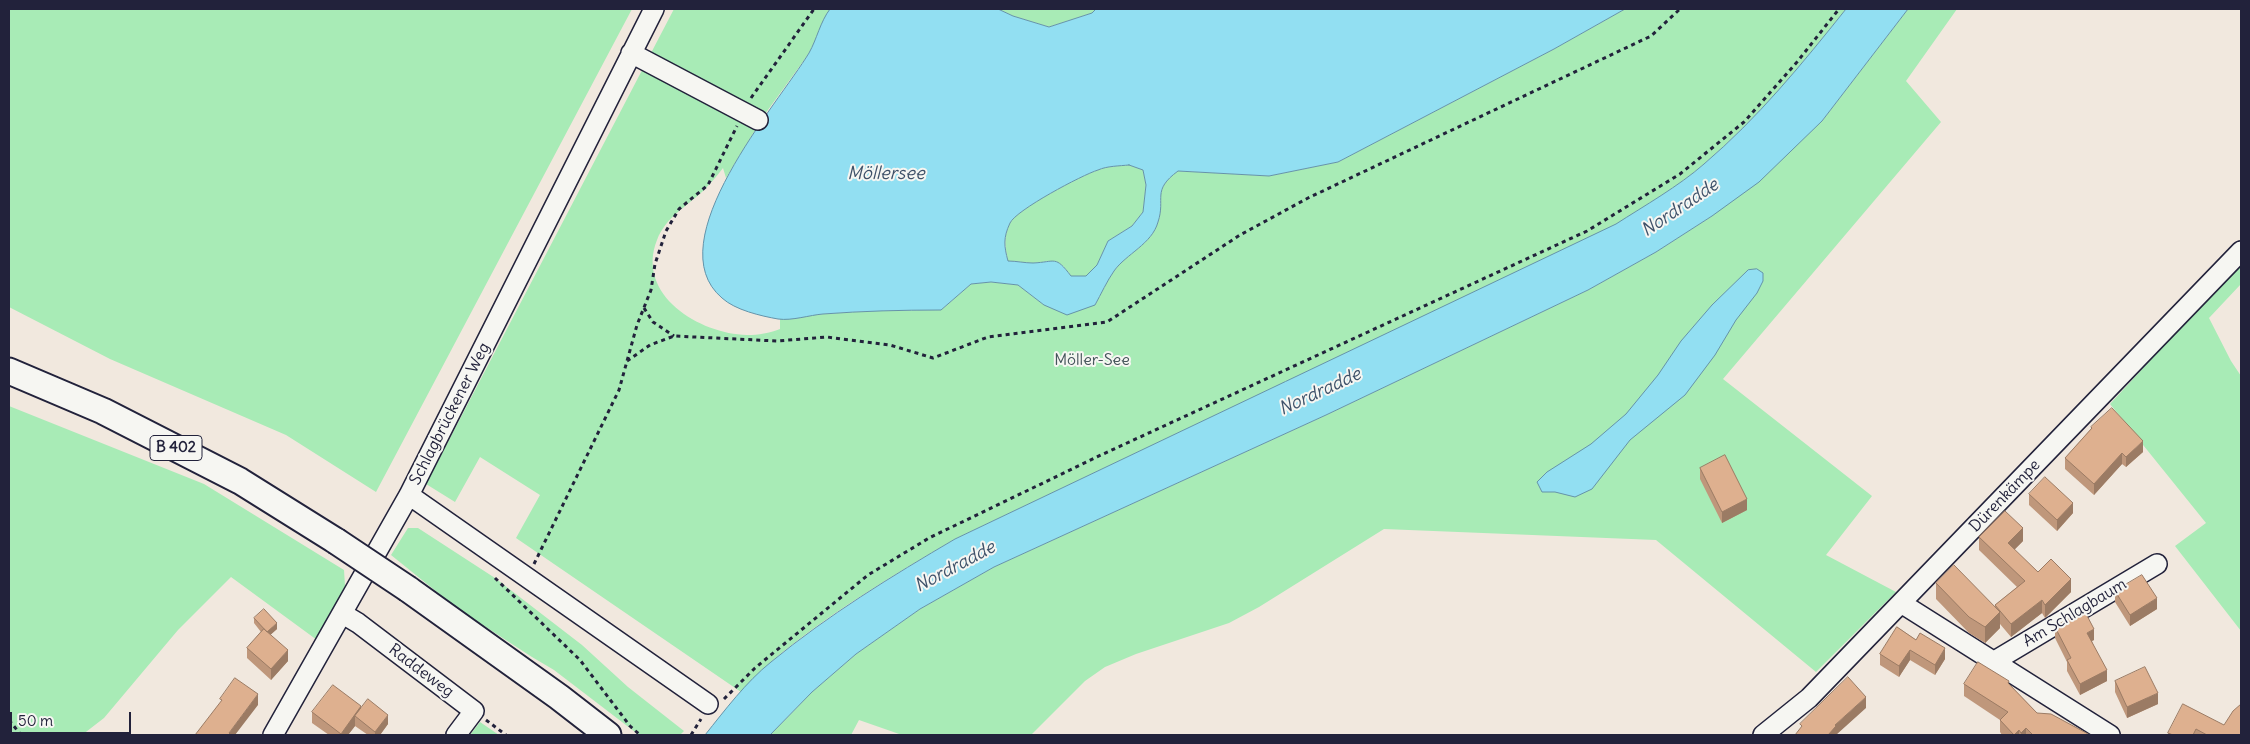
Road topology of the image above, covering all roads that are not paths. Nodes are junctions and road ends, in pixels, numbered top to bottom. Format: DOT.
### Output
graph roads {
  1 [pos="654,9"];
  2 [pos="631,53"];
  3 [pos="750,116"];
  4 [pos="2241,251"];
  5 [pos="9,371"];
  6 [pos="409,495"];
  7 [pos="2157,564"];
  8 [pos="1900,603"];
  9 [pos="343,614"];
  10 [pos="1993,662"];
  11 [pos="708,704"];
  12 [pos="273,735"];
  13 [pos="456,735"];
  14 [pos="608,735"];
  15 [pos="1763,735"];
  16 [pos="2110,735"];
  1 -- 2 [label="street, Schlagbrückener Weg"];
  2 -- 3 [label="street"];
  2 -- 6 [label="street, Schlagbrückener Weg"];
  4 -- 8 [label="street, Dürenkämpe"];
  5 -- 14 [label="main road, B 402, bridge"];
  6 -- 9 [label="street, Schlagbrückener Weg"];
  6 -- 11 [label="street"];
  7 -- 10 [label="street, Am Schlagbaum"];
  8 -- 10 [label="street"];
  8 -- 15 [label="street, Dürenkämpe"];
  9 -- 12 [label="street, Schlagbrückener Weg"];
  9 -- 13 [label="street, Raddeweg"];
  10 -- 16 [label="street"];
}
